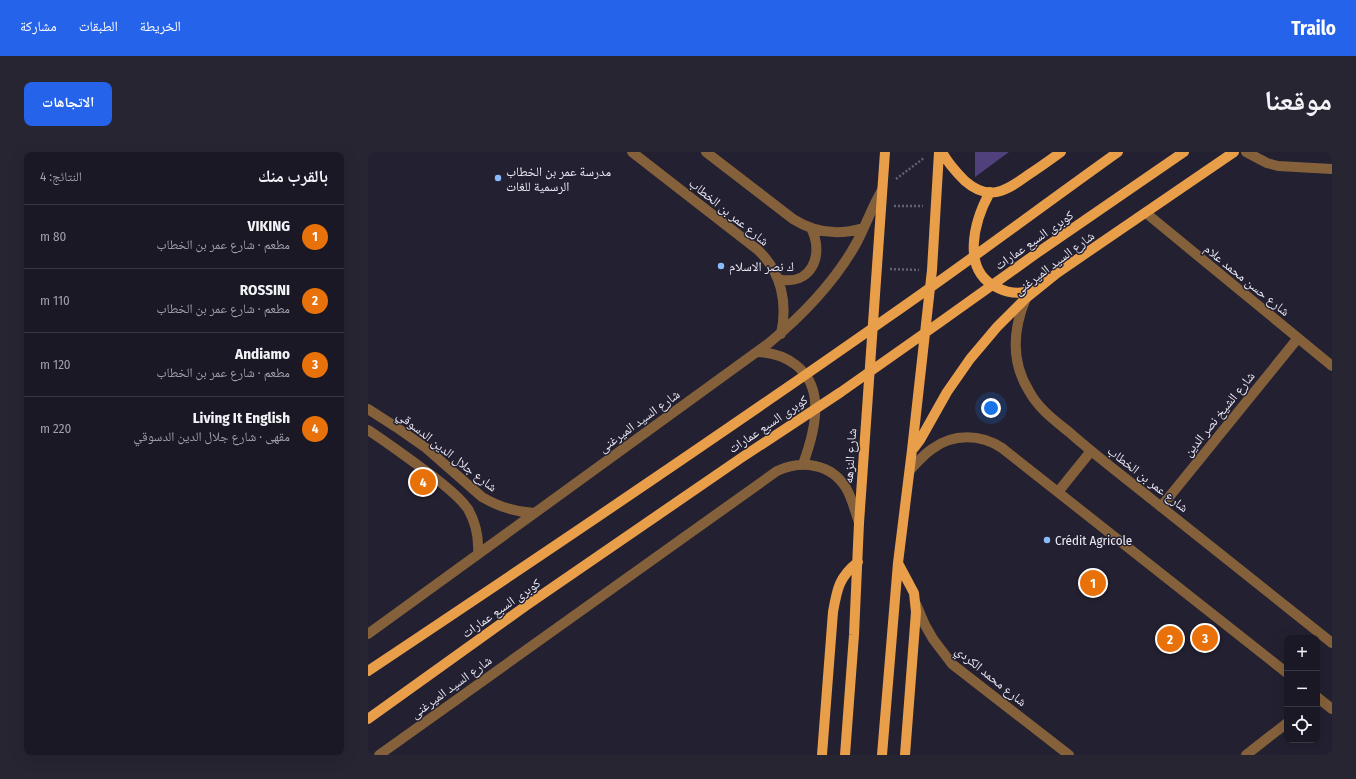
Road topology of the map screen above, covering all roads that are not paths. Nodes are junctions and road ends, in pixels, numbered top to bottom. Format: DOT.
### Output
graph roads {
  1 [pos="632,152"];
  2 [pos="706,152"];
  3 [pos="885,152"];
  4 [pos="940,152"];
  5 [pos="1061,152"];
  6 [pos="1118,152"];
  7 [pos="1184,152"];
  8 [pos="1234,152"];
  9 [pos="1246,152"];
  10 [pos="1332,169"];
  11 [pos="882,190"];
  12 [pos="990,192"];
  13 [pos="1146,214"];
  14 [pos="811,228"];
  15 [pos="863,228"];
  16 [pos="778,279"];
  17 [pos="1036,289"];
  18 [pos="1026,298"];
  19 [pos="781,334"];
  20 [pos="1298,338"];
  21 [pos="757,352"];
  22 [pos="1332,366"];
  23 [pos="368,409"];
  24 [pos="368,430"];
  25 [pos="912,450"];
  26 [pos="1091,451"];
  27 [pos="802,464"];
  28 [pos="910,470"];
  29 [pos="1058,492"];
  30 [pos="1161,507"];
  31 [pos="534,513"];
  32 [pos="859,523"];
  33 [pos="478,554"];
  34 [pos="858,562"];
  35 [pos="898,563"];
  36 [pos="916,602"];
  37 [pos="368,634"];
  38 [pos="1332,643"];
  39 [pos="368,671"];
  40 [pos="1284,671"];
  41 [pos="1320,700"];
  42 [pos="1332,709"];
  43 [pos="368,719"];
  44 [pos="1284,724"];
  45 [pos="379,755"];
  46 [pos="822,755"];
  47 [pos="845,755"];
  48 [pos="882,755"];
  49 [pos="905,755"];
  50 [pos="1069,755"];
  51 [pos="1246,755"];
  1 -- 16 [label="street, شارع عمر بن الخطاب"];
  2 -- 14 [label="street"];
  3 -- 11 [label="main road, شارع النزهه"];
  4 -- 12 [label="main road"];
  4 -- 25 [label="main road"];
  5 -- 12 [label="main road"];
  6 -- 39 [label="main road, كوبرى السبع عمارات"];
  7 -- 43 [label="main road, كوبرى السبع عمارات"];
  8 -- 13 [label="main road, شارع السيد الميرغنى"];
  9 -- 10 [label="street"];
  11 -- 15 [label="street, شارع السيد الميرغنى"];
  11 -- 32 [label="main road, شارع النزهه"];
  12 -- 17 [label="main road"];
  13 -- 17 [label="main road, شارع السيد الميرغنى"];
  13 -- 20 [label="street, شارع حسن محمد علام"];
  14 -- 15 [label="street"];
  14 -- 16 [label="street"];
  15 -- 19 [label="street, شارع السيد الميرغنى"];
  16 -- 19 [label="street, شارع عمر بن الخطاب"];
  17 -- 18 [label="main road, شارع السيد الميرغنى"];
  18 -- 25 [label="main road, شارع السيد الميرغنى"];
  18 -- 26 [label="street, شارع عمر بن الخطاب"];
  19 -- 21 [label="street, شارع السيد الميرغنى"];
  20 -- 22 [label="street, شارع حسن محمد علام"];
  20 -- 30 [label="street, شارع الشيخ نصر الدين"];
  21 -- 27 [label="street"];
  21 -- 31 [label="street, شارع السيد الميرغنى"];
  23 -- 31 [label="street, شارع جلال الدين الدسوقي"];
  24 -- 33 [label="street"];
  25 -- 28 [label="main road"];
  26 -- 29 [label="street"];
  26 -- 30 [label="street, شارع عمر بن الخطاب"];
  27 -- 32 [label="street, شارع السيد الميرغنى"];
  27 -- 45 [label="street, شارع السيد الميرغنى"];
  28 -- 29 [label="street"];
  28 -- 35 [label="main road"];
  29 -- 40 [label="street"];
  30 -- 38 [label="street, شارع عمر بن الخطاب"];
  31 -- 33 [label="street, شارع السيد الميرغنى"];
  32 -- 34 [label="main road, شارع النزهه"];
  33 -- 37 [label="street, شارع السيد الميرغنى"];
  34 -- 46 [label="main road"];
  34 -- 47 [label="main road, شارع النزهه"];
  35 -- 36 [label="main road"];
  35 -- 48 [label="main road"];
  36 -- 49 [label="main road"];
  36 -- 50 [label="street, شارع محمد الكردي"];
  41 -- 42 [label="street"];
  44 -- 51 [label="street"];
}
